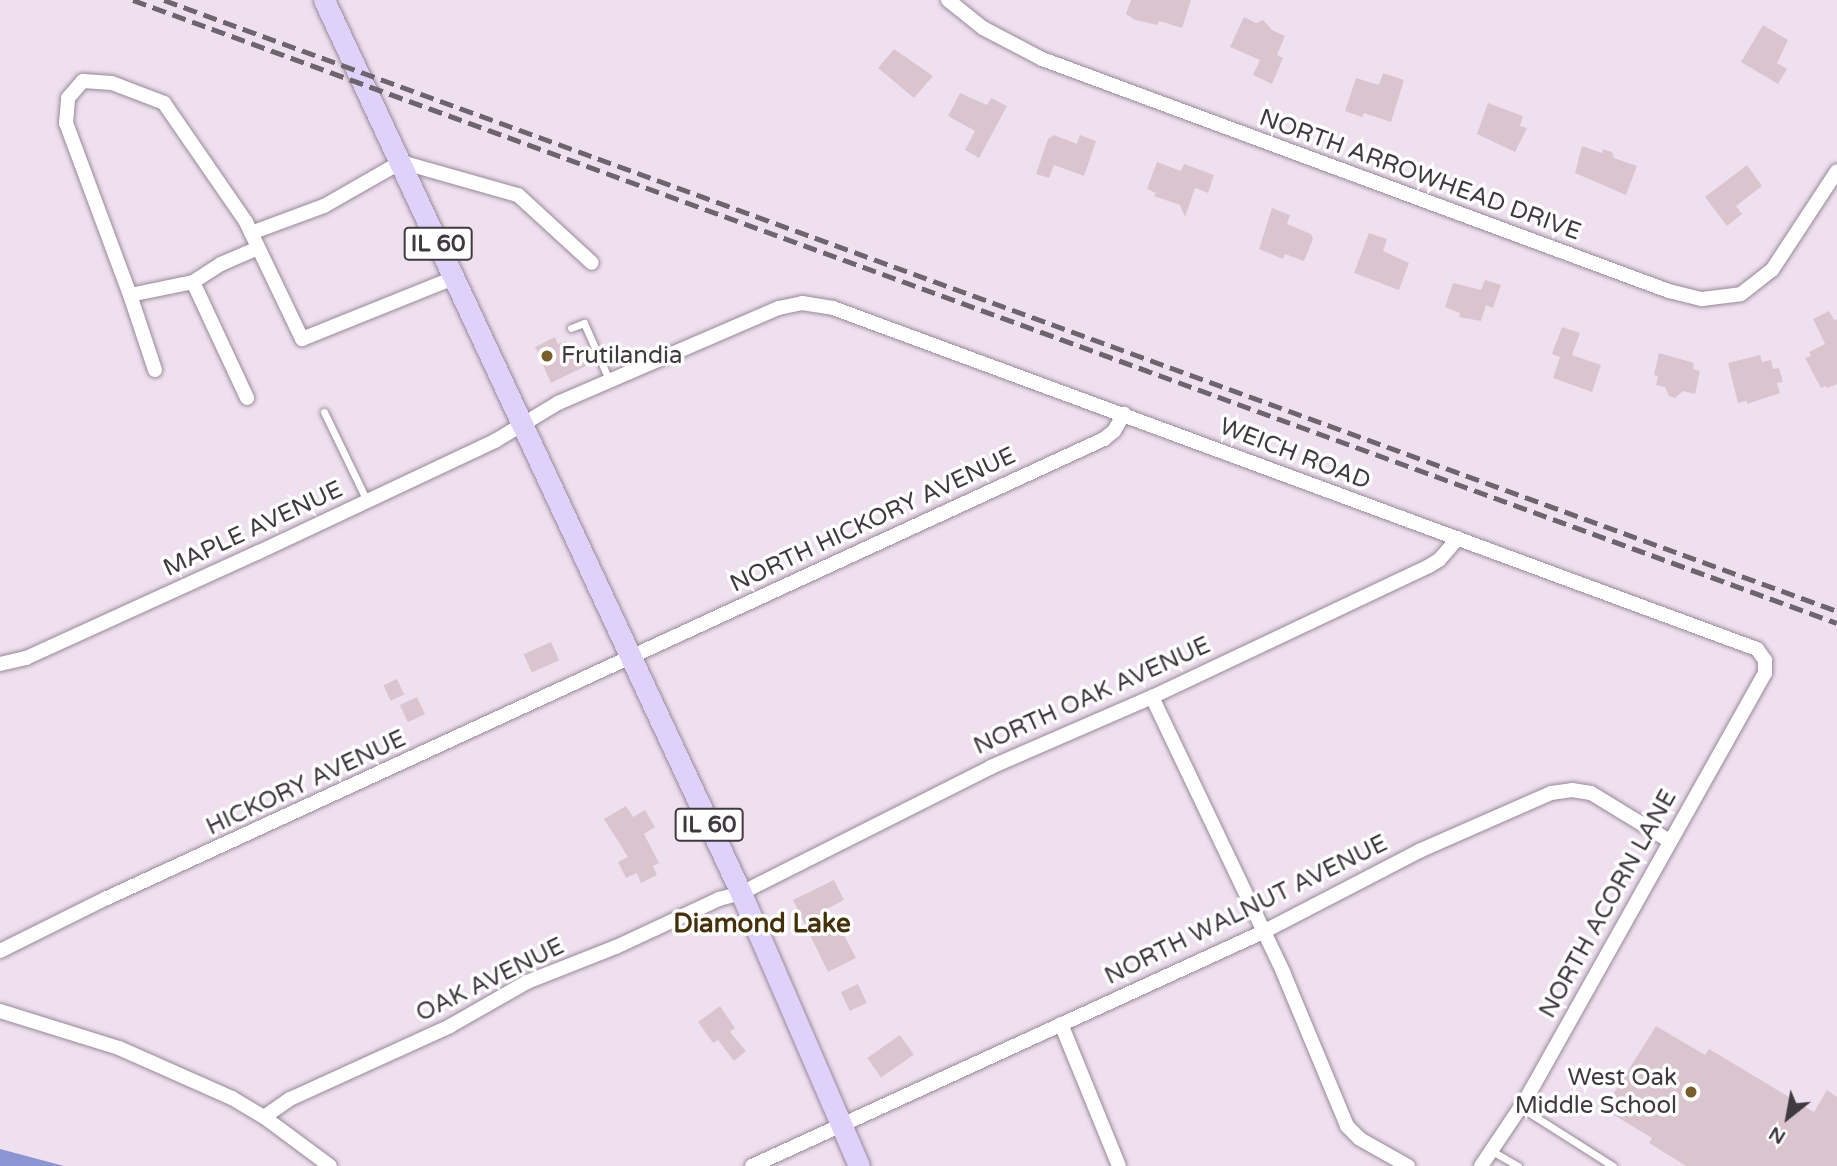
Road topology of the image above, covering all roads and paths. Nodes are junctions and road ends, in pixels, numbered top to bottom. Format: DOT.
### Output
graph roads {
  1 [pos="324,0"];
  2 [pos="948,0"];
  3 [pos="401,162"];
  4 [pos="1837,170"];
  5 [pos="251,233"];
  6 [pos="258,248"];
  7 [pos="592,263"];
  8 [pos="454,278"];
  9 [pos="193,282"];
  10 [pos="131,295"];
  11 [pos="802,303"];
  12 [pos="571,328"];
  13 [pos="155,370"];
  14 [pos="610,383"];
  15 [pos="247,398"];
  16 [pos="324,412"];
  17 [pos="1124,414"];
  18 [pos="522,426"];
  19 [pos="367,501"];
  20 [pos="1458,538"];
  21 [pos="631,656"];
  22 [pos="1765,660"];
  23 [pos="0,664"];
  24 [pos="1152,697"];
  25 [pos="1668,840"];
  26 [pos="741,893"];
  27 [pos="1263,932"];
  28 [pos="0,951"];
  29 [pos="0,1011"];
  30 [pos="1061,1024"];
  31 [pos="1520,1107"];
  32 [pos="264,1117"];
  33 [pos="843,1126"];
  34 [pos="1491,1150"];
  35 [pos="330,1166"];
  36 [pos="752,1166"];
  37 [pos="859,1166"];
  38 [pos="1118,1166"];
  39 [pos="1408,1166"];
  40 [pos="1481,1166"];
  41 [pos="1518,1166"];
  42 [pos="1613,1166"];
  1 -- 3 [label="main road, IL 60"];
  2 -- 4 [label="street, NORTH ARROWHEAD DRIVE"];
  3 -- 5 [label="street"];
  3 -- 7 [label="street"];
  3 -- 8 [label="main road, IL 60"];
  5 -- 6 [label="street"];
  5 -- 10 [label="street"];
  6 -- 8 [label="street"];
  6 -- 9 [label="street"];
  8 -- 18 [label="main road, IL 60"];
  9 -- 10 [label="street"];
  9 -- 15 [label="street"];
  10 -- 13 [label="street"];
  11 -- 14 [label="street, MAPLE AVENUE"];
  11 -- 17 [label="street, WEICH ROAD"];
  12 -- 14 [label="lane"];
  14 -- 18 [label="street, MAPLE AVENUE"];
  16 -- 19 [label="lane"];
  17 -- 20 [label="street, WEICH ROAD"];
  17 -- 21 [label="street, NORTH HICKORY AVENUE"];
  18 -- 19 [label="street, MAPLE AVENUE"];
  18 -- 21 [label="main road, IL 60"];
  19 -- 23 [label="street, MAPLE AVENUE"];
  20 -- 22 [label="street, WEICH ROAD"];
  20 -- 24 [label="street, NORTH OAK AVENUE"];
  21 -- 26 [label="main road, IL 60"];
  21 -- 28 [label="street, HICKORY AVENUE"];
  22 -- 25 [label="street, NORTH ACORN LANE"];
  24 -- 26 [label="street, NORTH OAK AVENUE"];
  24 -- 27 [label="street"];
  25 -- 27 [label="street, NORTH WALNUT AVENUE"];
  25 -- 31 [label="street, NORTH ACORN LANE"];
  26 -- 32 [label="street, OAK AVENUE"];
  26 -- 33 [label="main road, IL 60"];
  27 -- 30 [label="street, NORTH WALNUT AVENUE"];
  27 -- 39 [label="street"];
  29 -- 32 [label="street"];
  30 -- 33 [label="street, NORTH WALNUT AVENUE"];
  30 -- 38 [label="street"];
  31 -- 34 [label="street, NORTH ACORN LANE"];
  31 -- 42 [label="lane"];
  32 -- 35 [label="street"];
  33 -- 36 [label="street, NORTH WALNUT AVENUE"];
  33 -- 37 [label="main road, IL 60"];
  34 -- 40 [label="street, NORTH ACORN LANE"];
  34 -- 41 [label="lane"];
}
